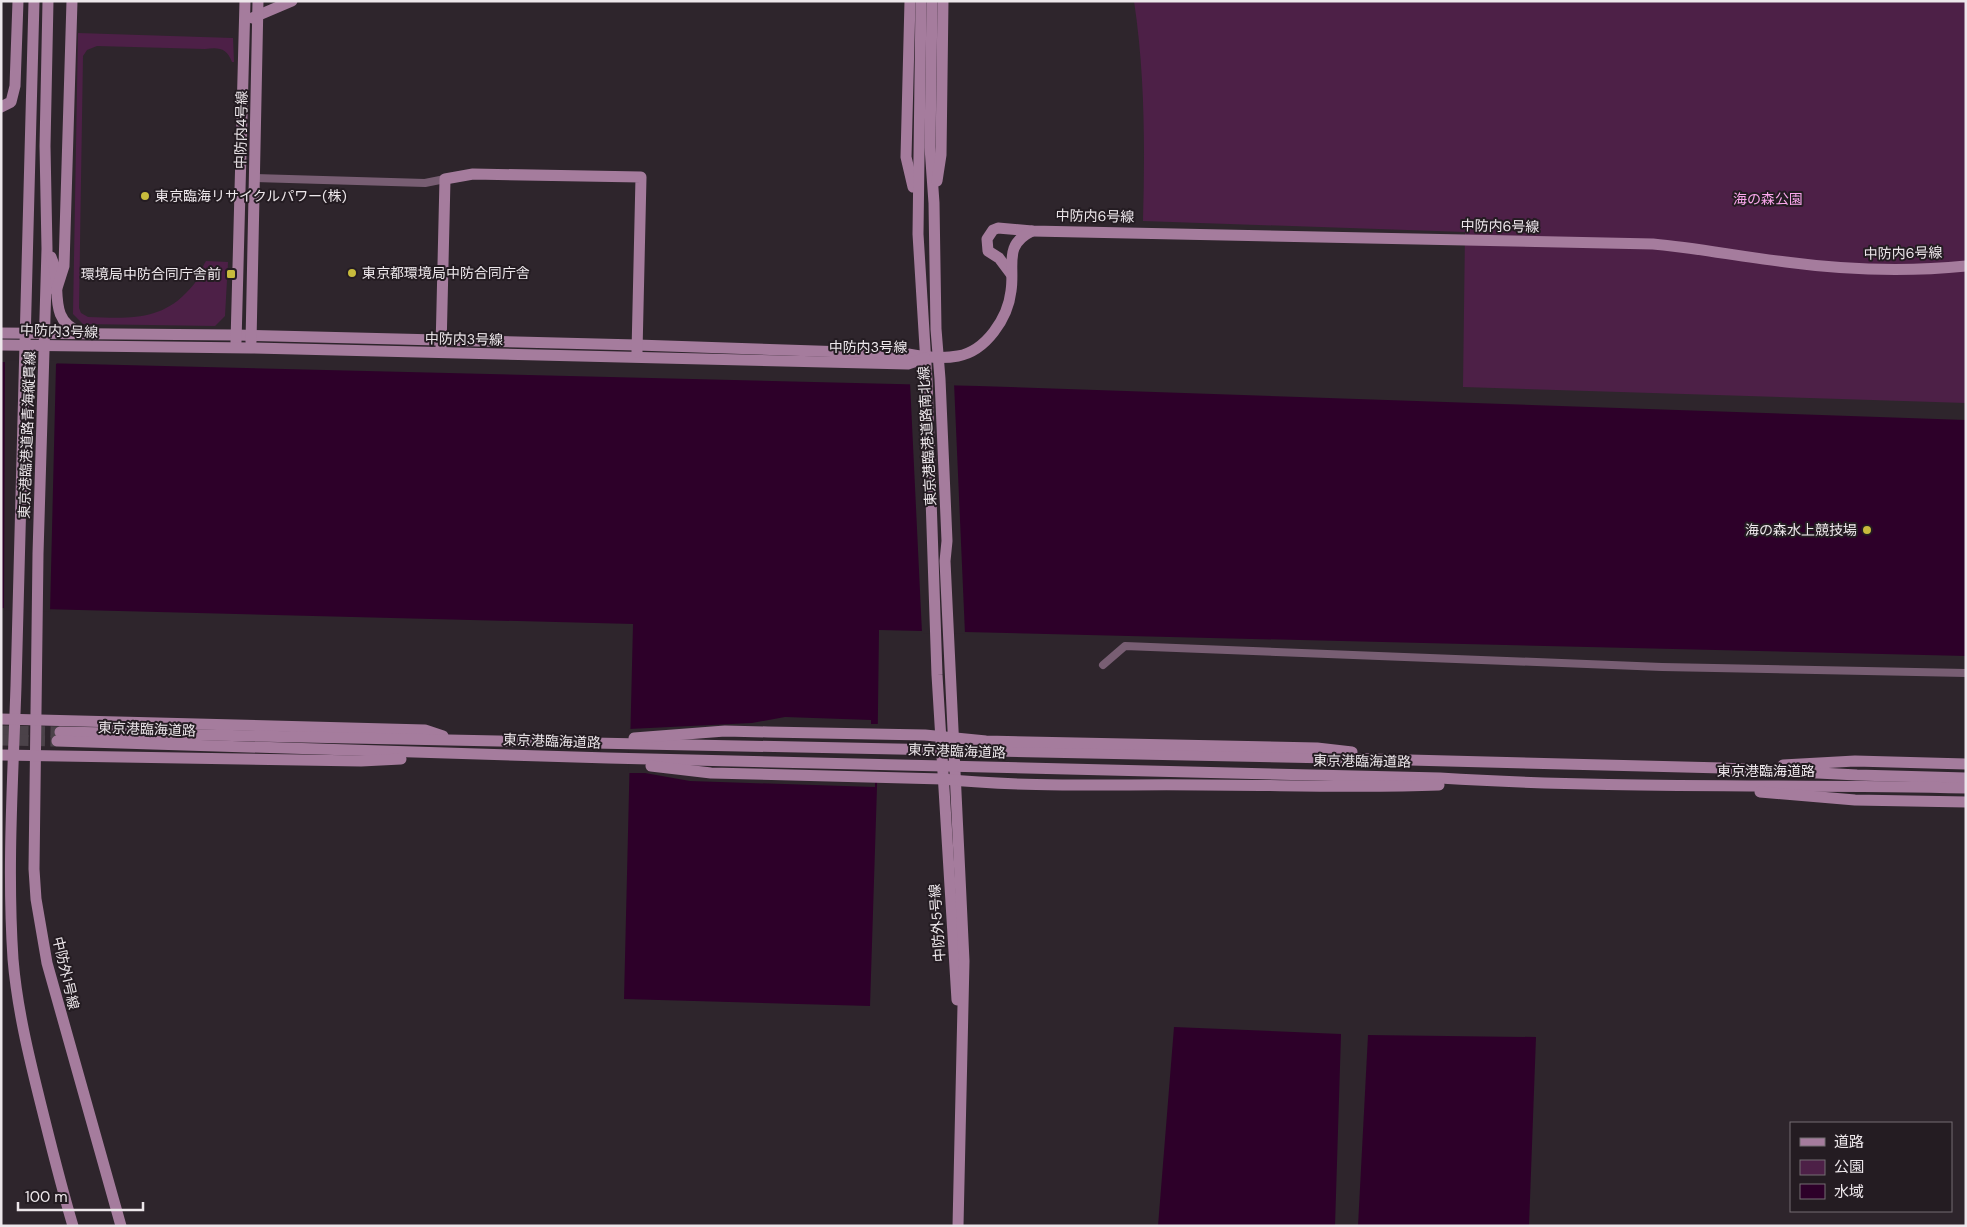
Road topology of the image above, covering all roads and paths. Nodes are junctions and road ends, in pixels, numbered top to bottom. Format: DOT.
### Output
graph roads {
  1 [pos="18,1"];
  2 [pos="34,1"];
  3 [pos="48,1"];
  4 [pos="72,1"];
  5 [pos="292,1"];
  6 [pos="910,1"];
  7 [pos="921,1"];
  8 [pos="932,1"];
  9 [pos="943,1"];
  10 [pos="260,6"];
  11 [pos="244,11"];
  12 [pos="6,104"];
  13 [pos="255,178"];
  14 [pos="444,179"];
  15 [pos="917,203"];
  16 [pos="934,203"];
  17 [pos="1008,230"];
  18 [pos="1032,230"];
  19 [pos="1015,244"];
  20 [pos="47,249"];
  21 [pos="1966,266"];
  22 [pos="1011,274"];
  23 [pos="56,291"];
  24 [pos="1,333"];
  25 [pos="82,333"];
  26 [pos="236,335"];
  27 [pos="251,336"];
  28 [pos="26,339"];
  29 [pos="45,340"];
  30 [pos="441,341"];
  31 [pos="1,345"];
  32 [pos="637,345"];
  33 [pos="236,348"];
  34 [pos="251,348"];
  35 [pos="441,353"];
  36 [pos="938,357"];
  37 [pos="636,358"];
  38 [pos="925,358"];
  39 [pos="1103,665"];
  40 [pos="1966,674"];
  41 [pos="1,719"];
  42 [pos="15,719"];
  43 [pos="36,720"];
  44 [pos="941,737"];
  45 [pos="955,737"];
  46 [pos="454,740"];
  47 [pos="597,743"];
  48 [pos="497,754"];
  49 [pos="1,756"];
  50 [pos="13,756"];
  51 [pos="35,756"];
  52 [pos="608,758"];
  53 [pos="1444,762"];
  54 [pos="1966,764"];
  55 [pos="1724,768"];
  56 [pos="1966,778"];
  57 [pos="943,779"];
  58 [pos="956,780"];
  59 [pos="1856,780"];
  60 [pos="1495,781"];
  61 [pos="1711,786"];
  62 [pos="1966,788"];
  63 [pos="1966,802"];
  64 [pos="963,1066"];
  65 [pos="73,1226"];
  66 [pos="121,1226"];
  67 [pos="958,1226"];
  1 -- 12 [label="street"];
  2 -- 28 [label="street, 東京港臨港道路青海縦貫線"];
  3 -- 20 [label="street, 東京港臨港道路青海縦貫線"];
  4 -- 23 [label="street"];
  5 -- 10 [label="street"];
  6 -- 15 [label="street"];
  7 -- 15 [label="street, 東京港臨港道路南北線"];
  8 -- 16 [label="street, 東京港臨港道路南北線"];
  9 -- 16 [label="street"];
  10 -- 11 [label="street"];
  10 -- 13 [label="street, 中防内4号線"];
  11 -- 26 [label="street, 中防内4号線"];
  13 -- 14 [label="street"];
  13 -- 27 [label="street, 中防内4号線"];
  14 -- 30 [label="street"];
  14 -- 32 [label="street"];
  15 -- 38 [label="street, 東京港臨港道路南北線"];
  16 -- 36 [label="street, 東京港臨港道路南北線"];
  17 -- 18 [label="street, 中防内6号線"];
  17 -- 19 [label="street"];
  17 -- 22 [label="street"];
  18 -- 19 [label="street"];
  18 -- 21 [label="street, 中防内6号線"];
  19 -- 22 [label="street"];
  20 -- 23 [label="street"];
  20 -- 29 [label="street, 東京港臨港道路青海縦貫線"];
  22 -- 36 [label="street"];
  23 -- 25 [label="street"];
  24 -- 28 [label="street, 中防内3号線"];
  25 -- 26 [label="street, 中防内3号線"];
  25 -- 29 [label="street, 中防内3号線"];
  26 -- 27 [label="street, 中防内3号線"];
  26 -- 33 [label="street, 中防内4号線"];
  27 -- 30 [label="street, 中防内3号線"];
  27 -- 34 [label="street, 中防内4号線"];
  28 -- 29 [label="street, 中防内3号線"];
  28 -- 31 [label="street, 中防内3号線"];
  28 -- 42 [label="street, 東京港臨港道路青海縦貫線"];
  29 -- 33 [label="street, 中防内3号線"];
  29 -- 43 [label="street, 東京港臨港道路青海縦貫線"];
  30 -- 32 [label="street, 中防内3号線"];
  30 -- 35 [label="street"];
  32 -- 37 [label="street"];
  32 -- 38 [label="street, 中防内3号線"];
  33 -- 34 [label="street, 中防内3号線"];
  34 -- 35 [label="street, 中防内3号線"];
  35 -- 37 [label="street, 中防内3号線"];
  36 -- 38 [label="street, 中防内3号線"];
  36 -- 45 [label="street, 東京港臨港道路南北線"];
  37 -- 38 [label="street, 中防内3号線"];
  38 -- 44 [label="street, 東京港臨港道路南北線"];
  39 -- 40 [label="street"];
  41 -- 42 [label="street"];
  42 -- 43 [label="street"];
  42 -- 50 [label="street"];
  43 -- 46 [label="street"];
  43 -- 51 [label="street, 中防外1号線"];
  44 -- 45 [label="street"];
  44 -- 47 [label="street"];
  44 -- 57 [label="street, 東京港臨港道路南北線"];
  45 -- 53 [label="street"];
  45 -- 58 [label="street, 東京港臨港道路南北線"];
  46 -- 47 [label="street, 東京港臨海道路"];
  46 -- 48 [label="street, 東京港臨海道路"];
  47 -- 53 [label="street, 東京港臨海道路"];
  48 -- 51 [label="street"];
  48 -- 52 [label="street, 東京港臨海道路"];
  49 -- 50 [label="street"];
  50 -- 51 [label="street"];
  50 -- 65 [label="street"];
  51 -- 66 [label="street, 中防外1号線"];
  52 -- 57 [label="street"];
  52 -- 60 [label="street, 東京港臨海道路"];
  53 -- 55 [label="street, 東京港臨海道路"];
  54 -- 55 [label="street"];
  55 -- 59 [label="street, 東京港臨海道路"];
  56 -- 59 [label="street"];
  57 -- 58 [label="street"];
  57 -- 64 [label="street, 中防外5号線"];
  58 -- 60 [label="street"];
  58 -- 64 [label="street, 中防外5号線"];
  59 -- 61 [label="street, 東京港臨海道路"];
  59 -- 62 [label="street"];
  60 -- 61 [label="street, 東京港臨海道路"];
  61 -- 63 [label="street"];
  64 -- 67 [label="street, 中防外5号線"];
}
